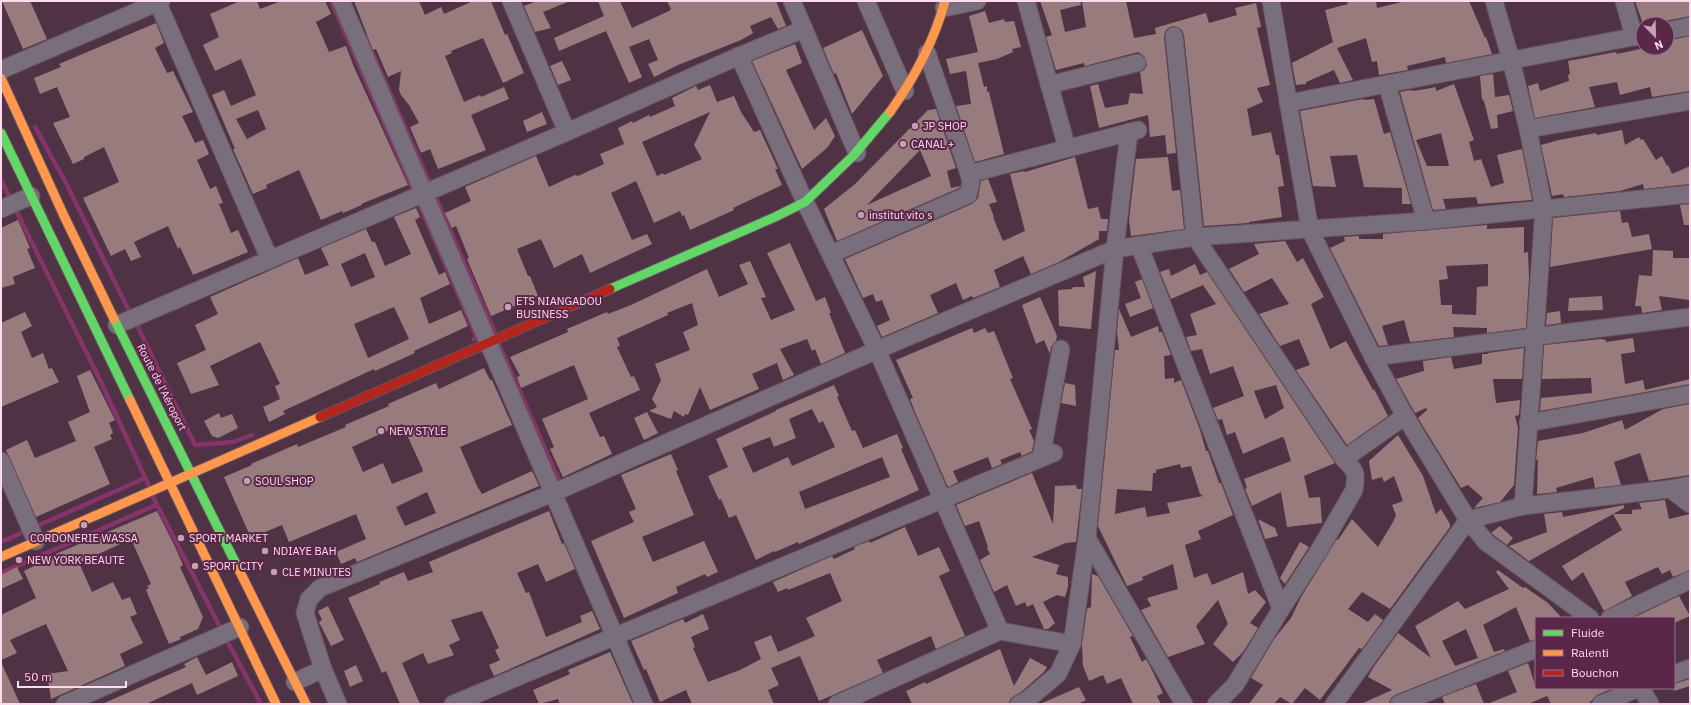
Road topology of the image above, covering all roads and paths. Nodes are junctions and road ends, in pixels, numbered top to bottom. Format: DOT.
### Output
graph roads {
  1 [pos="341,1"];
  2 [pos="511,1"];
  3 [pos="792,1"];
  4 [pos="866,1"];
  5 [pos="977,1"];
  6 [pos="1026,1"];
  7 [pos="1494,1"];
  8 [pos="1624,1"];
  9 [pos="158,2"];
  10 [pos="1275,2"];
  11 [pos="944,4"];
  12 [pos="1690,26"];
  13 [pos="1635,28"];
  14 [pos="1675,29"];
  15 [pos="804,30"];
  16 [pos="1174,36"];
  17 [pos="1635,37"];
  18 [pos="926,53"];
  19 [pos="739,56"];
  20 [pos="1511,60"];
  21 [pos="1137,63"];
  22 [pos="1,70"];
  23 [pos="1,78"];
  24 [pos="1387,84"];
  25 [pos="1049,85"];
  26 [pos="905,91"];
  27 [pos="1690,101"];
  28 [pos="1288,103"];
  29 [pos="1528,129"];
  30 [pos="567,132"];
  31 [pos="1,133"];
  32 [pos="1067,148"];
  33 [pos="857,153"];
  34 [pos="969,174"];
  35 [pos="424,193"];
  36 [pos="1690,194"];
  37 [pos="31,196"];
  38 [pos="805,202"];
  39 [pos="1,209"];
  40 [pos="1544,209"];
  41 [pos="1426,221"];
  42 [pos="1310,230"];
  43 [pos="1195,237"];
  44 [pos="1139,245"];
  45 [pos="1115,249"];
  46 [pos="831,254"];
  47 [pos="270,260"];
  48 [pos="1690,317"];
  49 [pos="117,325"];
  50 [pos="1534,338"];
  51 [pos="489,344"];
  52 [pos="1061,349"];
  53 [pos="877,350"];
  54 [pos="1373,357"];
  55 [pos="1690,394"];
  56 [pos="1405,416"];
  57 [pos="1528,423"];
  58 [pos="1344,459"];
  59 [pos="1,462"];
  60 [pos="192,474"];
  61 [pos="170,484"];
  62 [pos="1690,485"];
  63 [pos="1670,489"];
  64 [pos="553,493"];
  65 [pos="942,500"];
  66 [pos="1690,504"];
  67 [pos="1523,506"];
  68 [pos="1468,520"];
  69 [pos="1087,538"];
  70 [pos="36,541"];
  71 [pos="1,557"];
  72 [pos="1690,580"];
  73 [pos="1281,610"];
  74 [pos="1589,617"];
  75 [pos="1612,617"];
  76 [pos="240,627"];
  77 [pos="1000,631"];
  78 [pos="615,636"];
  79 [pos="1072,644"];
  80 [pos="1535,648"];
  81 [pos="1690,668"];
  82 [pos="324,669"];
  83 [pos="1675,674"];
  84 [pos="295,682"];
  85 [pos="1638,689"];
  86 [pos="1641,689"];
  87 [pos="1432,698"];
  88 [pos="1025,703"];
  89 [pos="65,704"];
  90 [pos="276,704"];
  91 [pos="306,704"];
  92 [pos="338,704"];
  93 [pos="452,704"];
  94 [pos="644,704"];
  95 [pos="837,704"];
  96 [pos="1184,704"];
  97 [pos="1216,704"];
  98 [pos="1334,704"];
  99 [pos="1399,704"];
  100 [pos="1601,704"];
  101 [pos="1650,704"];
  1 -- 35 [label="street"];
  2 -- 30 [label="street"];
  3 -- 15 [label="street"];
  4 -- 26 [label="street"];
  5 -- 11 [label="street"];
  6 -- 25 [label="street"];
  7 -- 20 [label="street"];
  8 -- 13 [label="street"];
  9 -- 22 [label="street"];
  9 -- 47 [label="street"];
  10 -- 28 [label="street"];
  11 -- 18 [label="main road"];
  12 -- 14 [label="street"];
  15 -- 19 [label="street"];
  15 -- 33 [label="street"];
  16 -- 43 [label="street"];
  17 -- 20 [label="street"];
  18 -- 26 [label="main road"];
  18 -- 34 [label="street"];
  19 -- 30 [label="street"];
  19 -- 38 [label="street"];
  20 -- 24 [label="street"];
  20 -- 29 [label="street"];
  21 -- 25 [label="street"];
  23 -- 49 [label="main road, Route de l'Aéroport"];
  24 -- 28 [label="street"];
  24 -- 41 [label="street"];
  25 -- 32 [label="street"];
  26 -- 33 [label="main road"];
  27 -- 29 [label="street"];
  28 -- 42 [label="street"];
  29 -- 40 [label="street"];
  30 -- 35 [label="street"];
  31 -- 37 [label="main road"];
  32 -- 34 [label="street"];
  32 -- 45 [label="street"];
  33 -- 38 [label="main road"];
  34 -- 46 [label="street"];
  35 -- 47 [label="street"];
  35 -- 51 [label="street"];
  36 -- 40 [label="street"];
  37 -- 39 [label="street"];
  37 -- 61 [label="main road"];
  38 -- 46 [label="street"];
  38 -- 51 [label="main road"];
  40 -- 41 [label="street"];
  40 -- 50 [label="street"];
  41 -- 42 [label="street"];
  42 -- 43 [label="street"];
  42 -- 54 [label="street"];
  43 -- 44 [label="street"];
  43 -- 58 [label="street"];
  44 -- 45 [label="street"];
  44 -- 73 [label="street"];
  45 -- 53 [label="street"];
  45 -- 69 [label="street"];
  46 -- 53 [label="street"];
  47 -- 49 [label="street"];
  48 -- 50 [label="street"];
  49 -- 60 [label="main road, Route de l'Aéroport"];
  50 -- 54 [label="street"];
  50 -- 57 [label="street"];
  51 -- 60 [label="main road"];
  51 -- 64 [label="street"];
  52 -- 65 [label="street"];
  53 -- 64 [label="street"];
  53 -- 65 [label="street"];
  54 -- 56 [label="street"];
  55 -- 57 [label="street"];
  56 -- 58 [label="street"];
  56 -- 68 [label="street"];
  57 -- 67 [label="street"];
  58 -- 73 [label="street"];
  59 -- 70 [label="street"];
  60 -- 61 [label="main road"];
  60 -- 84 [label="main road, Route de l'Aéroport"];
  61 -- 70 [label="main road"];
  61 -- 76 [label="main road"];
  62 -- 63 [label="street"];
  63 -- 66 [label="street"];
  63 -- 67 [label="street"];
  64 -- 78 [label="street"];
  64 -- 82 [label="street"];
  65 -- 77 [label="street"];
  65 -- 78 [label="street"];
  67 -- 68 [label="street"];
  68 -- 74 [label="street"];
  68 -- 98 [label="street"];
  69 -- 79 [label="street"];
  69 -- 96 [label="street"];
  70 -- 71 [label="main road"];
  72 -- 75 [label="street"];
  73 -- 97 [label="street"];
  76 -- 89 [label="street"];
  76 -- 90 [label="main road"];
  77 -- 79 [label="street"];
  77 -- 95 [label="street"];
  78 -- 93 [label="street"];
  78 -- 94 [label="street"];
  79 -- 88 [label="street"];
  80 -- 87 [label="street"];
  81 -- 83 [label="street"];
  82 -- 84 [label="street"];
  82 -- 92 [label="street"];
  84 -- 91 [label="main road, Route de l'Aéroport"];
  85 -- 100 [label="street"];
  86 -- 101 [label="street"];
  87 -- 99 [label="street"];
}
